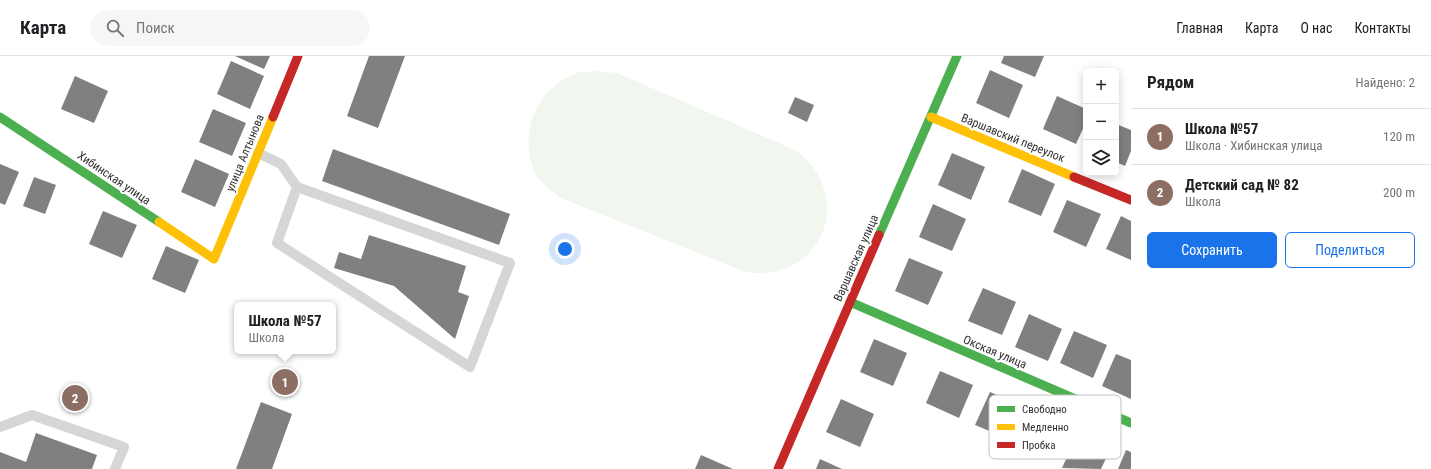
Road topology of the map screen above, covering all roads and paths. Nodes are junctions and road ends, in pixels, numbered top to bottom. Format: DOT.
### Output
graph roads {
  1 [pos="298,56"];
  2 [pos="957,56"];
  3 [pos="0,117"];
  4 [pos="931,117"];
  5 [pos="258,153"];
  6 [pos="297,187"];
  7 [pos="1131,200"];
  8 [pos="214,259"];
  9 [pos="850,302"];
  10 [pos="1066,395"];
  11 [pos="1121,419"];
  12 [pos="1131,423"];
  13 [pos="0,427"];
  14 [pos="115,469"];
  15 [pos="778,469"];
  1 -- 5 [label="street, улица Алтынова"];
  2 -- 4 [label="street, Варшавская улица"];
  3 -- 8 [label="street, Хибинская улица"];
  4 -- 7 [label="street, Варшавский переулок"];
  4 -- 9 [label="street, Варшавская улица"];
  5 -- 6 [label="lane"];
  5 -- 8 [label="street, улица Алтынова"];
  6 -- 6 [label="lane"];
  9 -- 10 [label="street, Окская улица"];
  9 -- 15 [label="street, Варшавская улица"];
  11 -- 12 [label="street, Окская улица"];
  13 -- 14 [label="lane"];
}
